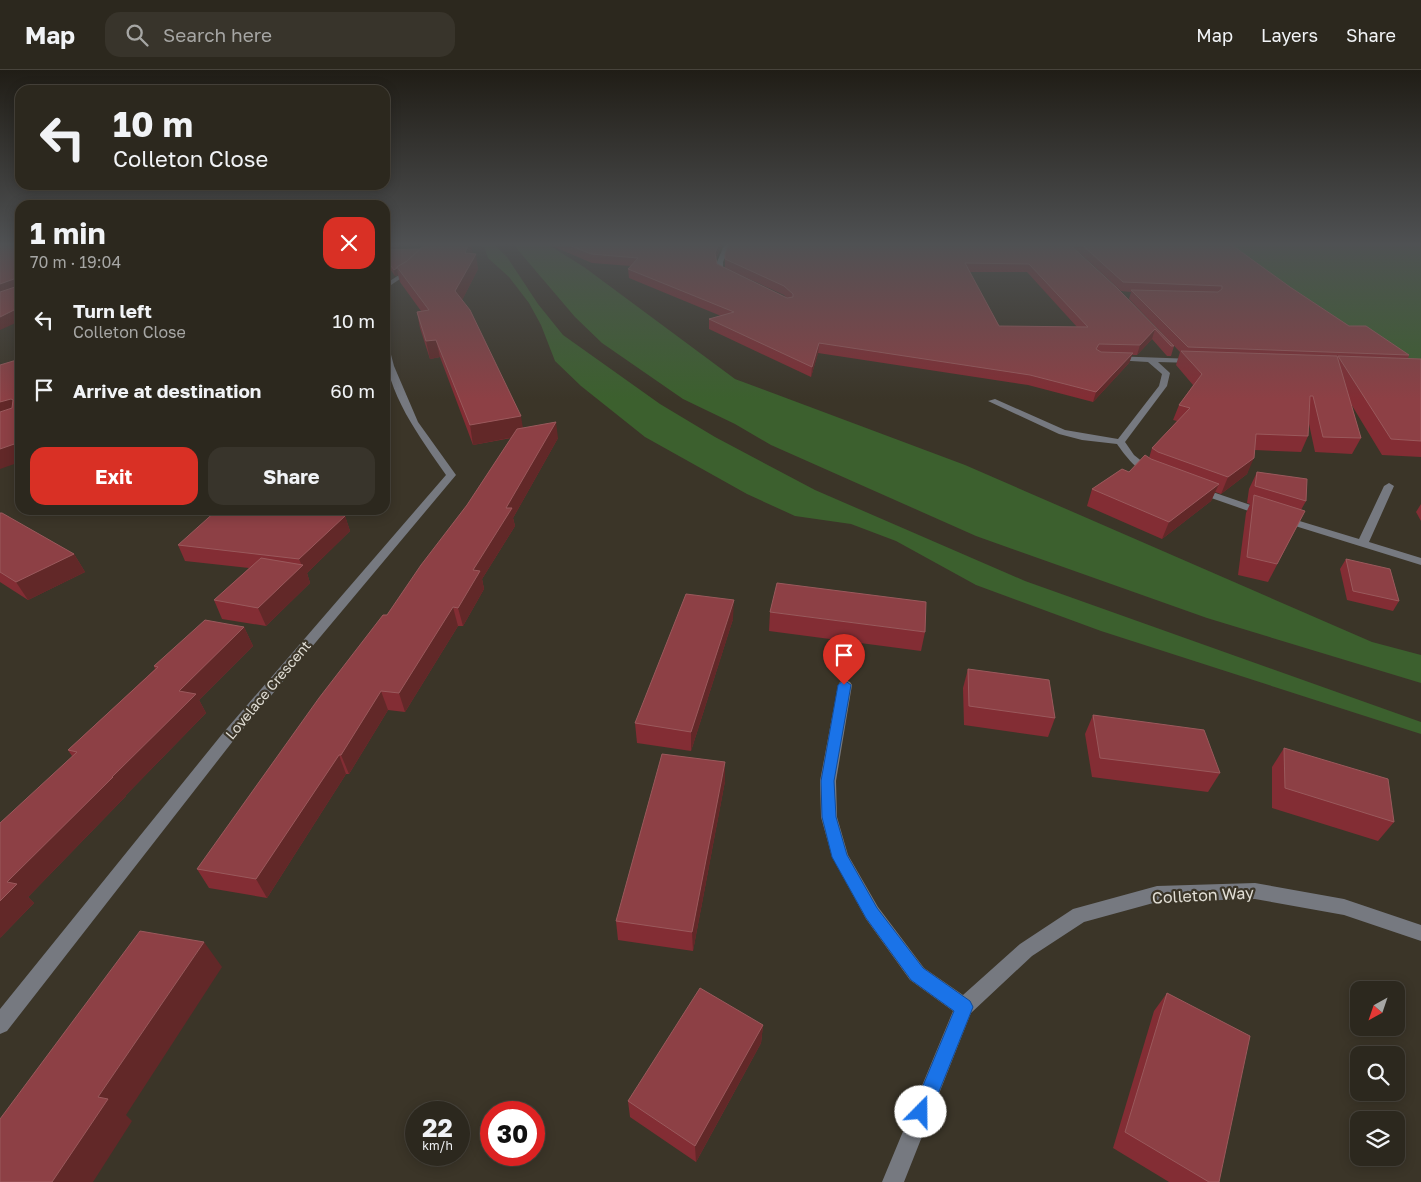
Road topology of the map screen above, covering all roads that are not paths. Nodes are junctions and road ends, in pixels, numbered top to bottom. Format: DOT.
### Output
graph roads {
  1 [pos="1170,350"];
  2 [pos="1107,358"];
  3 [pos="1151,360"];
  4 [pos="1182,361"];
  5 [pos="1202,362"];
  6 [pos="390,366"];
  7 [pos="992,400"];
  8 [pos="1120,442"];
  9 [pos="1157,475"];
  10 [pos="1389,486"];
  11 [pos="1191,488"];
  12 [pos="1362,544"];
  13 [pos="1421,562"];
  14 [pos="844,685"];
  15 [pos="1421,933"];
  16 [pos="964,1007"];
  17 [pos="0,1024"];
  18 [pos="893,1182"];
  1 -- 4 [label="street"];
  2 -- 3 [label="street"];
  3 -- 4 [label="street"];
  3 -- 8 [label="street"];
  4 -- 5 [label="street"];
  6 -- 17 [label="street, Lovelace Crescent"];
  7 -- 8 [label="street"];
  8 -- 9 [label="street"];
  10 -- 12 [label="street"];
  11 -- 12 [label="street"];
  12 -- 13 [label="street"];
  14 -- 16 [label="street"];
  15 -- 16 [label="street, Colleton Way"];
  16 -- 18 [label="street, Colleton Way"];
}
